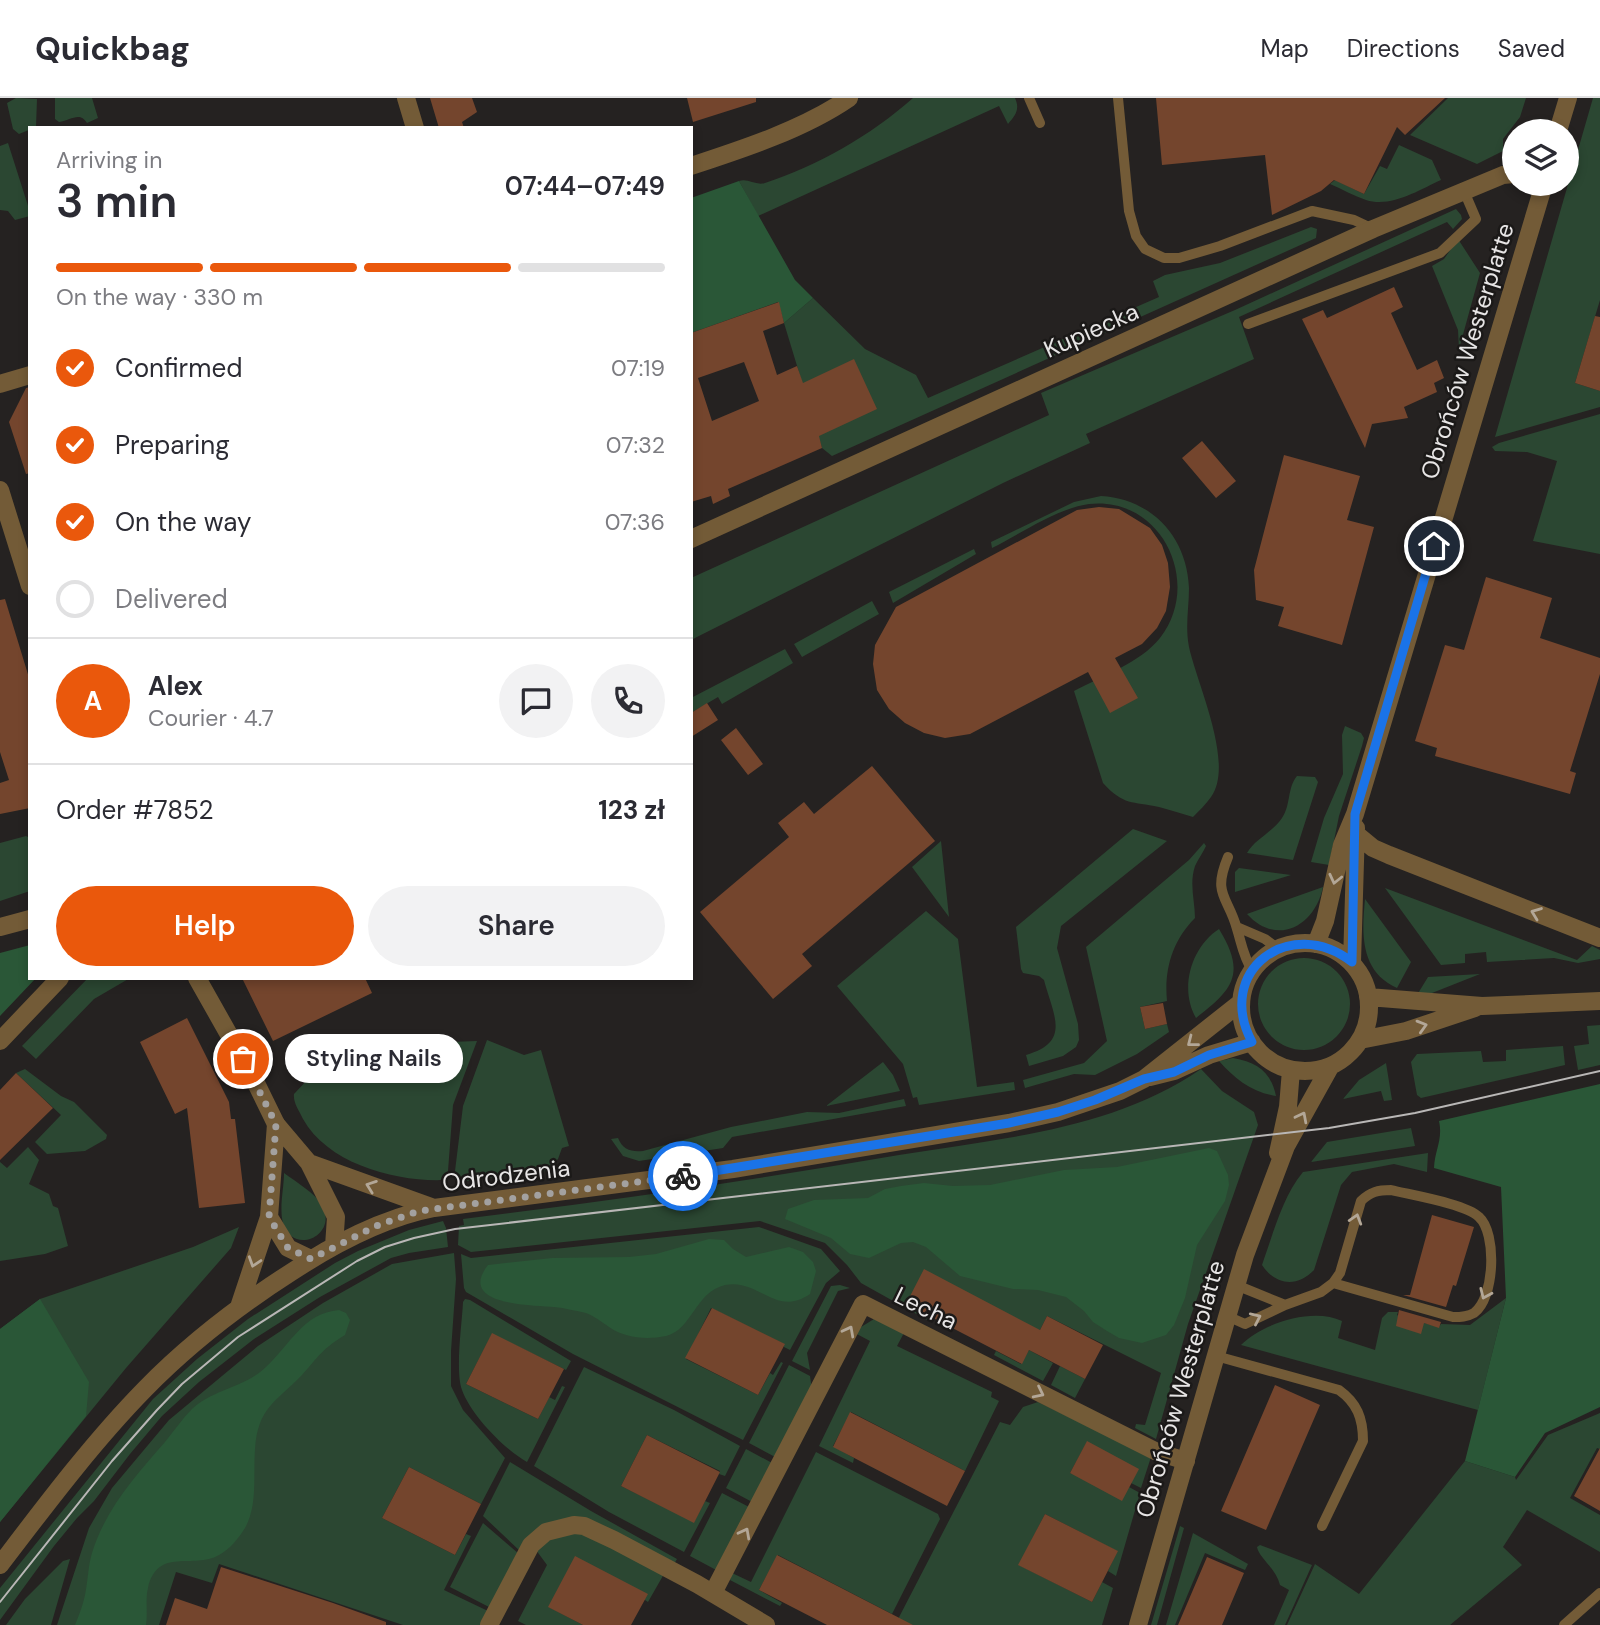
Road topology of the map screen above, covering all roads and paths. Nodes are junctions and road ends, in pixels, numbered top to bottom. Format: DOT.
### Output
graph roads {
  1 [pos="405,98"];
  2 [pos="849,98"];
  3 [pos="1029,98"];
  4 [pos="1118,98"];
  5 [pos="1567,98"];
  6 [pos="1561,119"];
  7 [pos="1040,122"];
  8 [pos="414,126"];
  9 [pos="693,165"];
  10 [pos="1502,175"];
  11 [pos="1464,191"];
  12 [pos="1540,196"];
  13 [pos="1373,229"];
  14 [pos="1248,324"];
  15 [pos="28,376"];
  16 [pos="0,384"];
  17 [pos="0,490"];
  18 [pos="693,538"];
  19 [pos="28,580"];
  20 [pos="1355,814"];
  21 [pos="1356,834"];
  22 [pos="1228,857"];
  23 [pos="28,920"];
  24 [pos="0,927"];
  25 [pos="1237,927"];
  26 [pos="1600,937"];
  27 [pos="1316,944"];
  28 [pos="1277,948"];
  29 [pos="1352,962"];
  30 [pos="1252,970"];
  31 [pos="58,980"];
  32 [pos="198,980"];
  33 [pos="1368,997"];
  34 [pos="1600,1001"];
  35 [pos="1240,1003"];
  36 [pos="1482,1006"];
  37 [pos="1360,1040"];
  38 [pos="0,1041"];
  39 [pos="1252,1042"];
  40 [pos="1330,1067"];
  41 [pos="1291,1070"];
  42 [pos="1144,1079"];
  43 [pos="276,1124"];
  44 [pos="309,1163"];
  45 [pos="1276,1168"];
  46 [pos="434,1208"];
  47 [pos="269,1217"];
  48 [pos="334,1246"];
  49 [pos="311,1259"];
  50 [pos="1333,1283"];
  51 [pos="1236,1285"];
  52 [pos="1285,1305"];
  53 [pos="239,1307"];
  54 [pos="1227,1316"];
  55 [pos="1216,1356"];
  56 [pos="1186,1461"];
  57 [pos="1322,1526"];
  58 [pos="0,1565"];
  59 [pos="713,1593"];
  60 [pos="1600,1593"];
  61 [pos="764,1624"];
  62 [pos="489,1625"];
  63 [pos="1138,1625"];
  64 [pos="1564,1625"];
  1 -- 8 [label="street"];
  2 -- 9 [label="street"];
  3 -- 7 [label="lane"];
  4 -- 13 [label="lane"];
  5 -- 6 [label="street"];
  10 -- 11 [label="street, Kupiecka"];
  11 -- 13 [label="street, Kupiecka"];
  11 -- 14 [label="lane"];
  12 -- 20 [label="street, Obrońców Westerplatte"];
  13 -- 18 [label="street, Kupiecka"];
  15 -- 16 [label="street"];
  17 -- 19 [label="street"];
  20 -- 21 [label="street, Obrońców Westerplatte"];
  20 -- 27 [label="street, Obrońców Westerplatte, one-way"];
  26 -- 21 [label="street, one-way"];
  21 -- 29 [label="street, Obrońców Westerplatte"];
  22 -- 25 [label="lane"];
  23 -- 24 [label="street"];
  25 -- 28 [label="lane"];
  25 -- 30 [label="lane"];
  27 -- 28 [label="street"];
  27 -- 29 [label="street"];
  28 -- 30 [label="street"];
  29 -- 33 [label="street"];
  30 -- 35 [label="street"];
  31 -- 38 [label="street"];
  32 -- 43 [label="street"];
  33 -- 36 [label="street"];
  33 -- 37 [label="street"];
  34 -- 36 [label="street"];
  35 -- 39 [label="street"];
  35 -- 42 [label="street, Odrodzenia, one-way"];
  37 -- 36 [label="street, one-way"];
  37 -- 40 [label="street"];
  39 -- 41 [label="street"];
  39 -- 42 [label="street, Odrodzenia"];
  40 -- 41 [label="street"];
  45 -- 40 [label="street, Obrońców Westerplatte, one-way"];
  41 -- 45 [label="street, Obrońców Westerplatte"];
  42 -- 46 [label="street, Odrodzenia"];
  43 -- 44 [label="street"];
  43 -- 47 [label="street"];
  46 -- 44 [label="street, one-way"];
  44 -- 48 [label="street"];
  45 -- 51 [label="street, Obrońców Westerplatte"];
  46 -- 48 [label="street, Odrodzenia"];
  47 -- 49 [label="street"];
  47 -- 53 [label="street, one-way"];
  48 -- 49 [label="street, Odrodzenia"];
  49 -- 53 [label="street, Odrodzenia"];
  50 -- 50 [label="lane, one-way"];
  50 -- 52 [label="lane"];
  51 -- 52 [label="lane"];
  51 -- 54 [label="street, Obrońców Westerplatte"];
  54 -- 52 [label="lane, one-way"];
  53 -- 58 [label="street, Odrodzenia"];
  54 -- 55 [label="street, Obrońców Westerplatte"];
  55 -- 56 [label="street, Obrońców Westerplatte"];
  55 -- 57 [label="lane"];
  59 -- 56 [label="street, Lecha, one-way"];
  56 -- 63 [label="street, Obrońców Westerplatte"];
  59 -- 61 [label="street"];
  59 -- 62 [label="street"];
  60 -- 64 [label="lane"];
}
